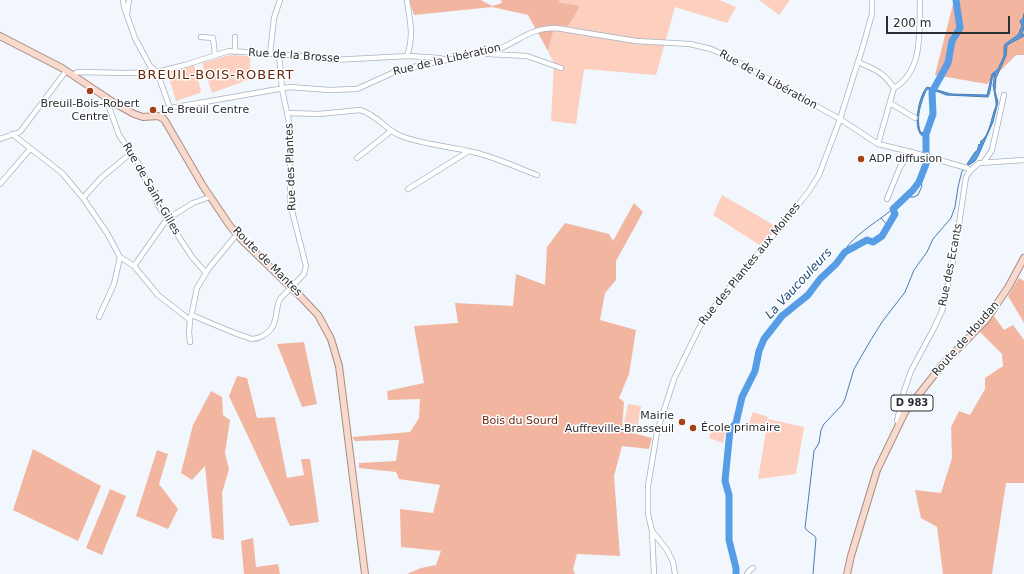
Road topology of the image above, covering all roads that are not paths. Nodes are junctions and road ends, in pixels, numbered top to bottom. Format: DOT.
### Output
graph roads {
  1 [pos="123,0"];
  2 [pos="129,0"];
  3 [pos="280,0"];
  4 [pos="872,0"];
  5 [pos="920,0"];
  6 [pos="407,1"];
  7 [pos="127,17"];
  8 [pos="0,36"];
  9 [pos="235,37"];
  10 [pos="201,38"];
  11 [pos="235,52"];
  12 [pos="482,53"];
  13 [pos="270,54"];
  14 [pos="279,54"];
  15 [pos="215,55"];
  16 [pos="407,56"];
  17 [pos="448,61"];
  18 [pos="858,62"];
  19 [pos="561,68"];
  20 [pos="64,70"];
  21 [pos="157,72"];
  22 [pos="72,75"];
  23 [pos="894,88"];
  24 [pos="282,89"];
  25 [pos="1004,95"];
  26 [pos="108,99"];
  27 [pos="890,102"];
  28 [pos="170,108"];
  29 [pos="288,114"];
  30 [pos="160,117"];
  31 [pos="915,118"];
  32 [pos="840,119"];
  33 [pos="391,131"];
  34 [pos="12,134"];
  35 [pos="0,139"];
  36 [pos="878,144"];
  37 [pos="30,149"];
  38 [pos="469,151"];
  39 [pos="911,152"];
  40 [pos="131,153"];
  41 [pos="357,158"];
  42 [pos="1024,160"];
  43 [pos="984,162"];
  44 [pos="967,169"];
  45 [pos="537,175"];
  46 [pos="0,184"];
  47 [pos="408,189"];
  48 [pos="210,197"];
  49 [pos="83,198"];
  50 [pos="887,199"];
  51 [pos="167,219"];
  52 [pos="237,234"];
  53 [pos="120,257"];
  54 [pos="1024,258"];
  55 [pos="134,266"];
  56 [pos="206,273"];
  57 [pos="292,288"];
  58 [pos="191,317"];
  59 [pos="99,318"];
  60 [pos="190,342"];
  61 [pos="900,422"];
  62 [pos="652,531"];
  63 [pos="753,568"];
  64 [pos="365,574"];
  65 [pos="654,574"];
  66 [pos="675,574"];
  67 [pos="747,574"];
  68 [pos="847,574"];
  1 -- 7 [label="street"];
  2 -- 7 [label="street"];
  3 -- 13 [label="street"];
  4 -- 18 [label="street, Rue des Plantes aux Moines"];
  5 -- 23 [label="street"];
  6 -- 16 [label="street"];
  7 -- 21 [label="street"];
  8 -- 20 [label="main road"];
  9 -- 11 [label="street, Rue de la Brosse"];
  10 -- 15 [label="street"];
  11 -- 13 [label="street, Rue de la Brosse"];
  11 -- 15 [label="street, Rue de la Brosse"];
  12 -- 17 [label="street, Rue de la Libération"];
  12 -- 19 [label="street"];
  12 -- 32 [label="street, Rue de la Libération"];
  13 -- 14 [label="street, Rue de la Brosse"];
  14 -- 16 [label="street, Rue de la Brosse"];
  14 -- 24 [label="street, Rue des Plantes"];
  15 -- 21 [label="street, Rue de la Brosse"];
  16 -- 17 [label="street, Rue de la Brosse"];
  17 -- 24 [label="street, Rue de la Libération"];
  18 -- 23 [label="street"];
  18 -- 32 [label="street, Rue des Plantes aux Moines"];
  20 -- 22 [label="main road"];
  20 -- 34 [label="street"];
  21 -- 22 [label="street, Rue de la Brosse"];
  21 -- 28 [label="street"];
  22 -- 26 [label="main road"];
  23 -- 27 [label="street"];
  24 -- 28 [label="street, Rue de la Libération"];
  24 -- 29 [label="street, Rue des Plantes"];
  25 -- 43 [label="street"];
  26 -- 30 [label="main road"];
  26 -- 40 [label="street, Rue de Saint-Gilles"];
  27 -- 31 [label="street"];
  27 -- 36 [label="street"];
  28 -- 30 [label="street"];
  29 -- 33 [label="street"];
  29 -- 57 [label="street, Rue des Plantes"];
  30 -- 48 [label="main road, Route de Mantes"];
  32 -- 36 [label="street, Rue de la Libération"];
  32 -- 62 [label="street, Rue des Plantes aux Moines"];
  33 -- 38 [label="street"];
  33 -- 41 [label="street"];
  34 -- 35 [label="street"];
  34 -- 37 [label="street"];
  36 -- 39 [label="street, Rue de la Libération"];
  37 -- 46 [label="street"];
  37 -- 49 [label="street"];
  38 -- 45 [label="street"];
  38 -- 47 [label="street"];
  39 -- 44 [label="street, Rue de la Libération"];
  39 -- 50 [label="street"];
  40 -- 49 [label="street"];
  40 -- 51 [label="street, Rue de Saint-Gilles"];
  42 -- 43 [label="street"];
  43 -- 44 [label="street"];
  44 -- 61 [label="street, Rue des Ecants"];
  48 -- 51 [label="street"];
  48 -- 52 [label="main road, Route de Mantes"];
  49 -- 53 [label="street"];
  51 -- 55 [label="street"];
  51 -- 56 [label="street, Rue de Saint-Gilles"];
  52 -- 56 [label="street"];
  52 -- 57 [label="main road, Route de Mantes"];
  53 -- 55 [label="street"];
  53 -- 59 [label="street"];
  54 -- 61 [label="main road, Route de Houdan / D 983"];
  55 -- 58 [label="street"];
  56 -- 58 [label="street"];
  57 -- 58 [label="street, Rue des Plantes"];
  57 -- 64 [label="main road, Route de Mantes"];
  58 -- 60 [label="street"];
  61 -- 68 [label="main road, Route de Houdan / D 983"];
  62 -- 65 [label="street, Rue des Plantes aux Moines"];
  62 -- 66 [label="street"];
  63 -- 67 [label="street"];
}
